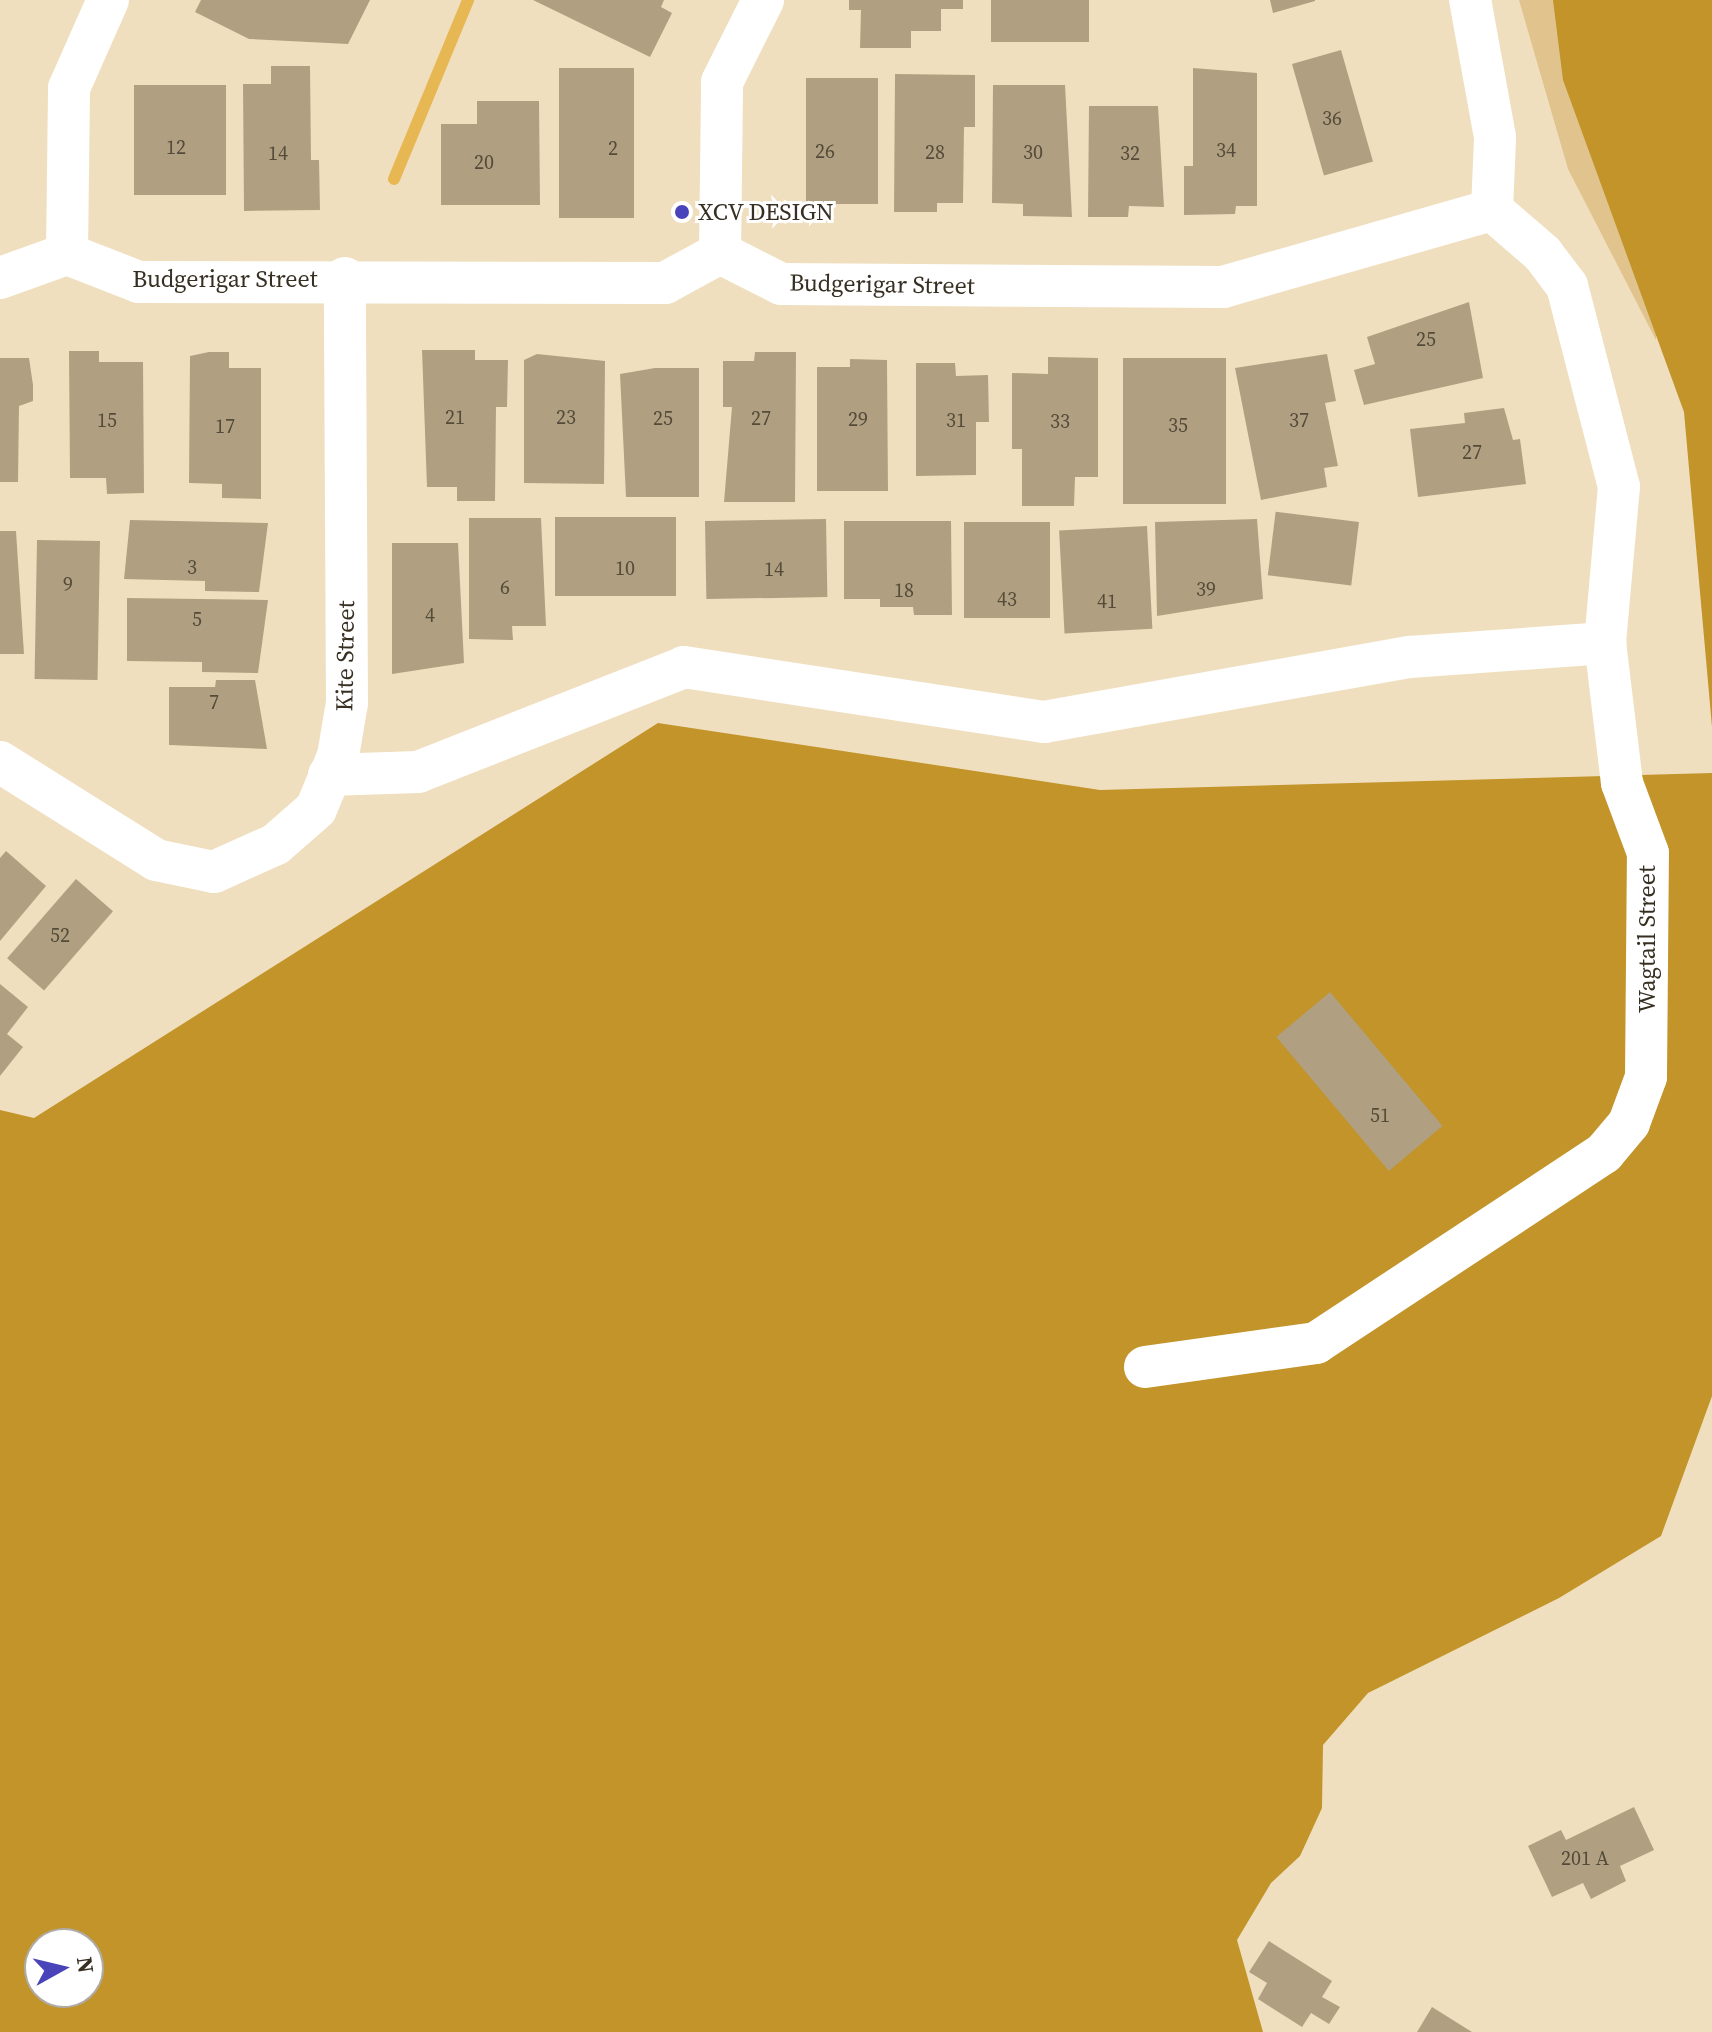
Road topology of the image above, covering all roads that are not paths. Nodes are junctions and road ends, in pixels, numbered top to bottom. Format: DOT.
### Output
graph roads {
  1 [pos="108,0"];
  2 [pos="763,0"];
  3 [pos="1470,0"];
  4 [pos="1492,210"];
  5 [pos="720,253"];
  6 [pos="67,254"];
  7 [pos="0,278"];
  8 [pos="345,278"];
  9 [pos="1605,643"];
  10 [pos="0,762"];
  11 [pos="329,775"];
  12 [pos="1145,1367"];
  1 -- 6 [label="street"];
  2 -- 5 [label="street"];
  3 -- 4 [label="street"];
  4 -- 5 [label="street, Budgerigar Street"];
  4 -- 9 [label="street, Wagtail Street"];
  5 -- 8 [label="street, Budgerigar Street"];
  6 -- 7 [label="street"];
  6 -- 8 [label="street, Budgerigar Street"];
  8 -- 11 [label="street, Kite Street"];
  9 -- 11 [label="street"];
  9 -- 12 [label="street, Wagtail Street"];
  10 -- 11 [label="street, Kite Street"];
}
